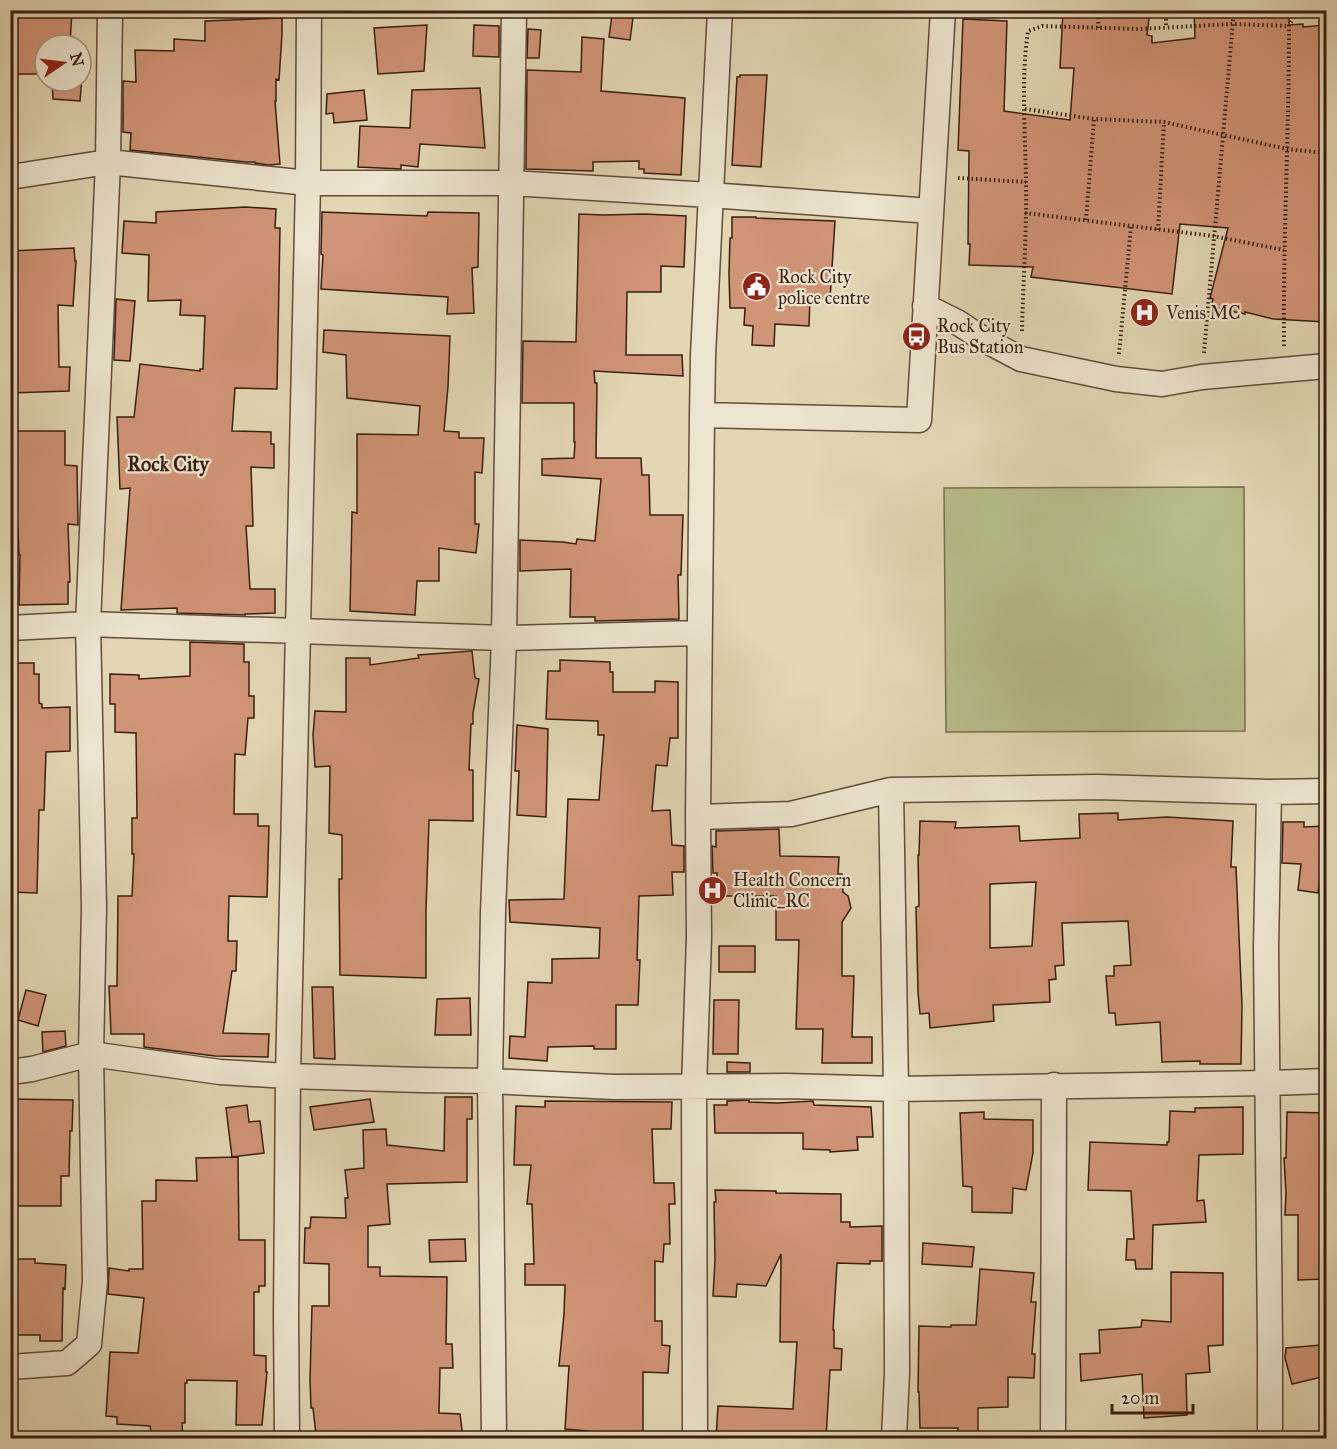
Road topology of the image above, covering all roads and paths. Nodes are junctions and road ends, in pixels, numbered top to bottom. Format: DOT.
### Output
graph roads {
  1 [pos="110,10"];
  2 [pos="309,10"];
  3 [pos="514,10"];
  4 [pos="720,10"];
  5 [pos="943,10"];
  6 [pos="1099,10"];
  7 [pos="1166,10"];
  8 [pos="1234,10"];
  9 [pos="1296,10"];
  10 [pos="1233,24"];
  11 [pos="1289,26"];
  12 [pos="1166,27"];
  13 [pos="1098,28"];
  14 [pos="1025,109"];
  15 [pos="1094,119"];
  16 [pos="1164,122"];
  17 [pos="1223,135"];
  18 [pos="1287,149"];
  19 [pos="1326,153"];
  20 [pos="108,162"];
  21 [pos="933,176"];
  22 [pos="10,177"];
  23 [pos="1026,182"];
  24 [pos="308,183"];
  25 [pos="511,183"];
  26 [pos="710,195"];
  27 [pos="931,210"];
  28 [pos="1025,213"];
  29 [pos="1086,220"];
  30 [pos="1131,226"];
  31 [pos="1158,230"];
  32 [pos="1214,236"];
  33 [pos="1284,250"];
  34 [pos="925,306"];
  35 [pos="1021,359"];
  36 [pos="1326,366"];
  37 [pos="1284,370"];
  38 [pos="1202,377"];
  39 [pos="1116,379"];
  40 [pos="702,415"];
  41 [pos="88,624"];
  42 [pos="10,628"];
  43 [pos="298,632"];
  44 [pos="699,633"];
  45 [pos="504,638"];
  46 [pos="891,790"];
  47 [pos="1326,791"];
  48 [pos="1269,792"];
  49 [pos="698,817"];
  50 [pos="91,1053"];
  51 [pos="10,1072"];
  52 [pos="288,1076"];
  53 [pos="490,1081"];
  54 [pos="1326,1081"];
  55 [pos="1267,1083"];
  56 [pos="1054,1086"];
  57 [pos="694,1088"];
  58 [pos="896,1089"];
  59 [pos="10,1367"];
  60 [pos="288,1438"];
  61 [pos="494,1438"];
  62 [pos="695,1438"];
  63 [pos="894,1438"];
  64 [pos="1053,1438"];
  65 [pos="1270,1438"];
  1 -- 20 [label="street"];
  2 -- 24 [label="street"];
  3 -- 25 [label="street"];
  4 -- 26 [label="street"];
  5 -- 21 [label="street"];
  6 -- 13 [label="path"];
  7 -- 12 [label="path"];
  8 -- 10 [label="path"];
  9 -- 11 [label="path"];
  10 -- 11 [label="path"];
  10 -- 12 [label="path"];
  10 -- 17 [label="path"];
  11 -- 18 [label="path"];
  12 -- 13 [label="path"];
  13 -- 14 [label="path"];
  14 -- 15 [label="path"];
  14 -- 23 [label="path"];
  15 -- 16 [label="path"];
  15 -- 29 [label="path"];
  16 -- 17 [label="path"];
  16 -- 31 [label="path"];
  17 -- 18 [label="path"];
  17 -- 32 [label="path"];
  18 -- 19 [label="path"];
  18 -- 33 [label="path"];
  20 -- 22 [label="street"];
  20 -- 24 [label="street"];
  20 -- 41 [label="street"];
  21 -- 23 [label="path"];
  21 -- 27 [label="street"];
  23 -- 28 [label="path"];
  24 -- 25 [label="street"];
  24 -- 43 [label="street"];
  25 -- 26 [label="street"];
  25 -- 45 [label="street"];
  26 -- 27 [label="street"];
  26 -- 40 [label="street"];
  27 -- 34 [label="street"];
  28 -- 29 [label="path"];
  28 -- 35 [label="path"];
  29 -- 30 [label="path"];
  30 -- 31 [label="path"];
  30 -- 39 [label="path"];
  31 -- 32 [label="path"];
  32 -- 33 [label="path"];
  32 -- 38 [label="path"];
  33 -- 37 [label="path"];
  34 -- 35 [label="street"];
  34 -- 40 [label="street"];
  35 -- 39 [label="street"];
  36 -- 37 [label="street"];
  37 -- 38 [label="street"];
  38 -- 39 [label="street"];
  40 -- 44 [label="street"];
  41 -- 42 [label="street"];
  41 -- 43 [label="street"];
  41 -- 50 [label="street"];
  43 -- 45 [label="street"];
  43 -- 52 [label="street"];
  44 -- 45 [label="street"];
  44 -- 49 [label="street"];
  45 -- 53 [label="street"];
  46 -- 48 [label="street"];
  46 -- 49 [label="street"];
  46 -- 58 [label="street"];
  47 -- 48 [label="street"];
  48 -- 55 [label="street"];
  49 -- 57 [label="street"];
  50 -- 51 [label="street"];
  50 -- 52 [label="street"];
  50 -- 59 [label="street"];
  52 -- 53 [label="street"];
  52 -- 60 [label="street"];
  53 -- 57 [label="street"];
  53 -- 61 [label="street"];
  54 -- 55 [label="street"];
  55 -- 56 [label="street"];
  55 -- 65 [label="street"];
  56 -- 58 [label="street"];
  56 -- 64 [label="street"];
  57 -- 58 [label="street"];
  57 -- 62 [label="street"];
  58 -- 63 [label="street"];
}
